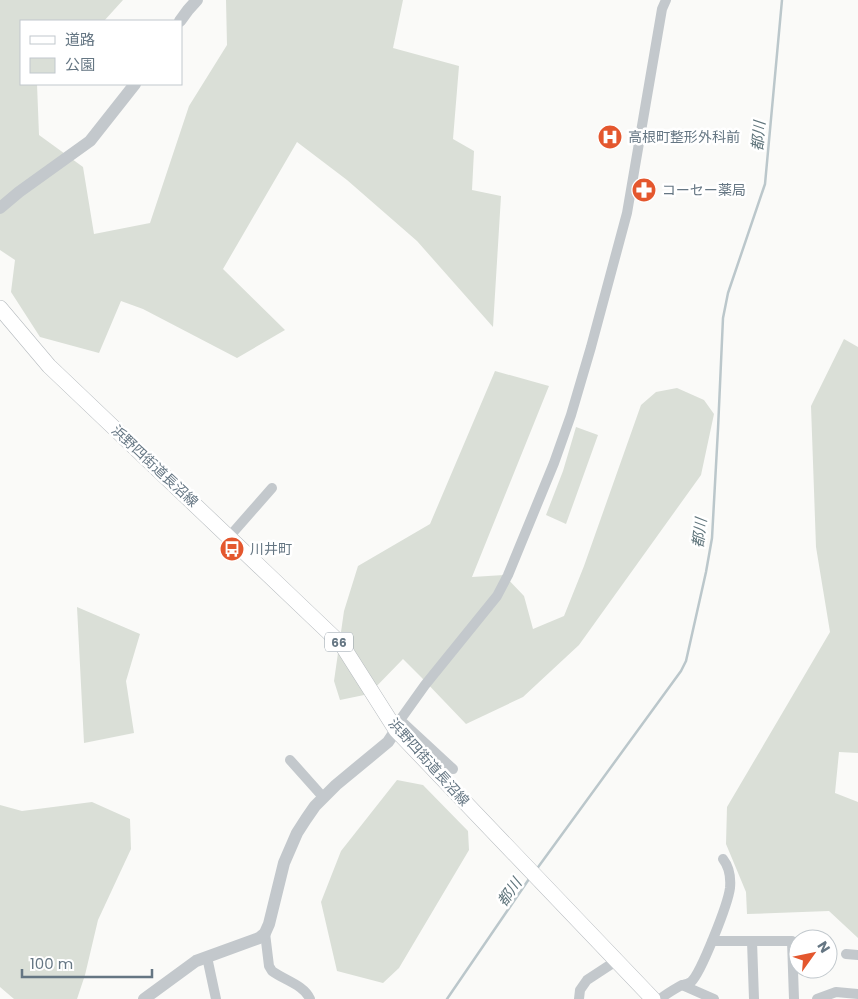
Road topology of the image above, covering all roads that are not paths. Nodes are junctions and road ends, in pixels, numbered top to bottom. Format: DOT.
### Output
graph roads {
  1 [pos="197,0"];
  2 [pos="666,0"];
  3 [pos="181,20"];
  4 [pos="134,85"];
  5 [pos="0,208"];
  6 [pos="0,308"];
  7 [pos="272,488"];
  8 [pos="229,537"];
  9 [pos="398,725"];
  10 [pos="290,760"];
  11 [pos="454,769"];
  12 [pos="324,798"];
  13 [pos="723,859"];
  14 [pos="265,933"];
  15 [pos="712,941"];
  16 [pos="752,941"];
  17 [pos="788,941"];
  18 [pos="846,954"];
  19 [pos="858,955"];
  20 [pos="207,957"];
  21 [pos="616,961"];
  22 [pos="794,979"];
  23 [pos="682,985"];
  24 [pos="858,994"];
  25 [pos="144,999"];
  26 [pos="216,999"];
  27 [pos="310,999"];
  28 [pos="579,999"];
  29 [pos="653,999"];
  30 [pos="660,999"];
  31 [pos="714,999"];
  32 [pos="754,999"];
  33 [pos="794,999"];
  34 [pos="816,999"];
  1 -- 3 [label="street"];
  2 -- 9 [label="street"];
  4 -- 5 [label="street"];
  6 -- 8 [label="main road, 浜野四街道長沼線 / 66"];
  7 -- 8 [label="street"];
  8 -- 9 [label="main road, 浜野四街道長沼線 / 66"];
  9 -- 11 [label="street"];
  9 -- 12 [label="street"];
  9 -- 21 [label="main road, 浜野四街道長沼線 / 66"];
  10 -- 12 [label="street"];
  12 -- 14 [label="street"];
  13 -- 15 [label="street"];
  14 -- 20 [label="street"];
  14 -- 27 [label="street"];
  15 -- 16 [label="street"];
  15 -- 23 [label="street"];
  16 -- 17 [label="street"];
  16 -- 32 [label="street"];
  18 -- 19 [label="street"];
  20 -- 25 [label="street"];
  20 -- 26 [label="street"];
  21 -- 28 [label="street"];
  21 -- 29 [label="main road, 浜野四街道長沼線 / 66"];
  22 -- 33 [label="street"];
  23 -- 30 [label="street"];
  23 -- 31 [label="street"];
  24 -- 34 [label="street"];
}
